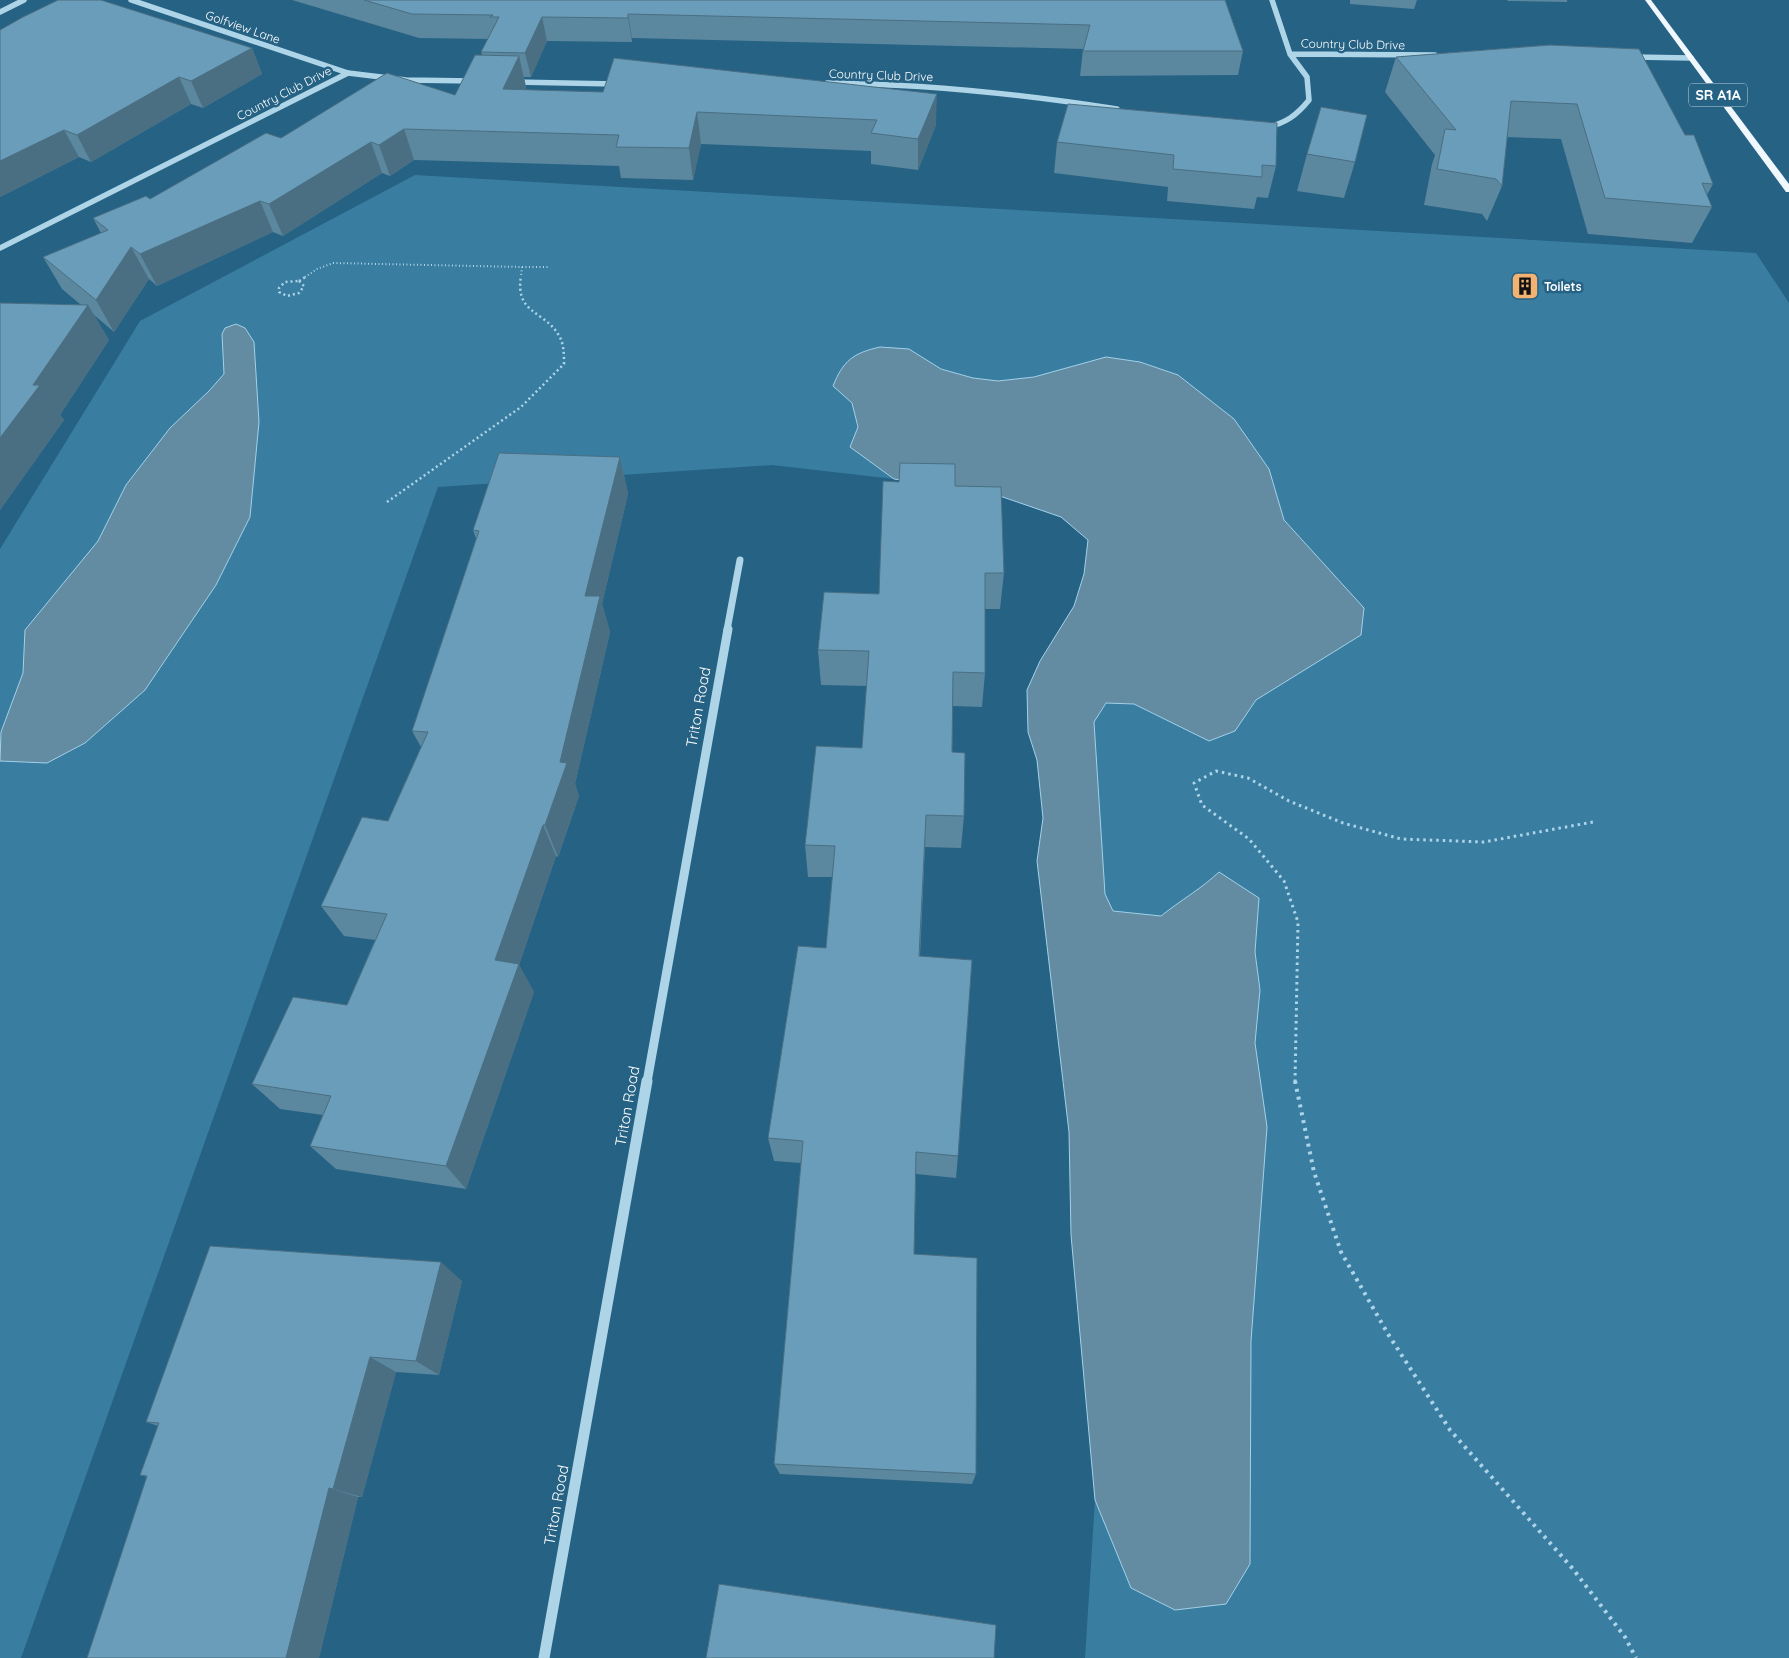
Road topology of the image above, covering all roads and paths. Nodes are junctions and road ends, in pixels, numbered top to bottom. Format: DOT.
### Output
graph roads {
  1 [pos="24,0"];
  2 [pos="131,0"];
  3 [pos="1272,0"];
  4 [pos="1648,0"];
  5 [pos="0,12"];
  6 [pos="1290,54"];
  7 [pos="1438,55"];
  8 [pos="1626,57"];
  9 [pos="1690,58"];
  10 [pos="348,72"];
  11 [pos="486,81"];
  12 [pos="506,82"];
  13 [pos="822,83"];
  14 [pos="625,84"];
  15 [pos="1120,109"];
  16 [pos="1255,127"];
  17 [pos="1789,190"];
  18 [pos="0,248"];
  19 [pos="549,267"];
  20 [pos="522,268"];
  21 [pos="299,281"];
  22 [pos="387,502"];
  23 [pos="740,560"];
  24 [pos="1593,822"];
  25 [pos="544,1658"];
  26 [pos="1636,1658"];
  1 -- 5 [label="street"];
  2 -- 10 [label="street, Golfview Lane"];
  3 -- 6 [label="street"];
  4 -- 9 [label="main road, SR A1A"];
  6 -- 7 [label="street, Country Club Drive"];
  6 -- 16 [label="street, Country Club Drive"];
  8 -- 9 [label="street"];
  9 -- 17 [label="main road, SR A1A"];
  10 -- 11 [label="street, Country Club Drive"];
  10 -- 18 [label="street, Country Club Drive"];
  12 -- 14 [label="street"];
  13 -- 15 [label="street, Country Club Drive"];
  19 -- 20 [label="path"];
  20 -- 21 [label="path"];
  20 -- 22 [label="path"];
  21 -- 21 [label="path"];
  23 -- 25 [label="street, Triton Road"];
  24 -- 26 [label="path"];
}
